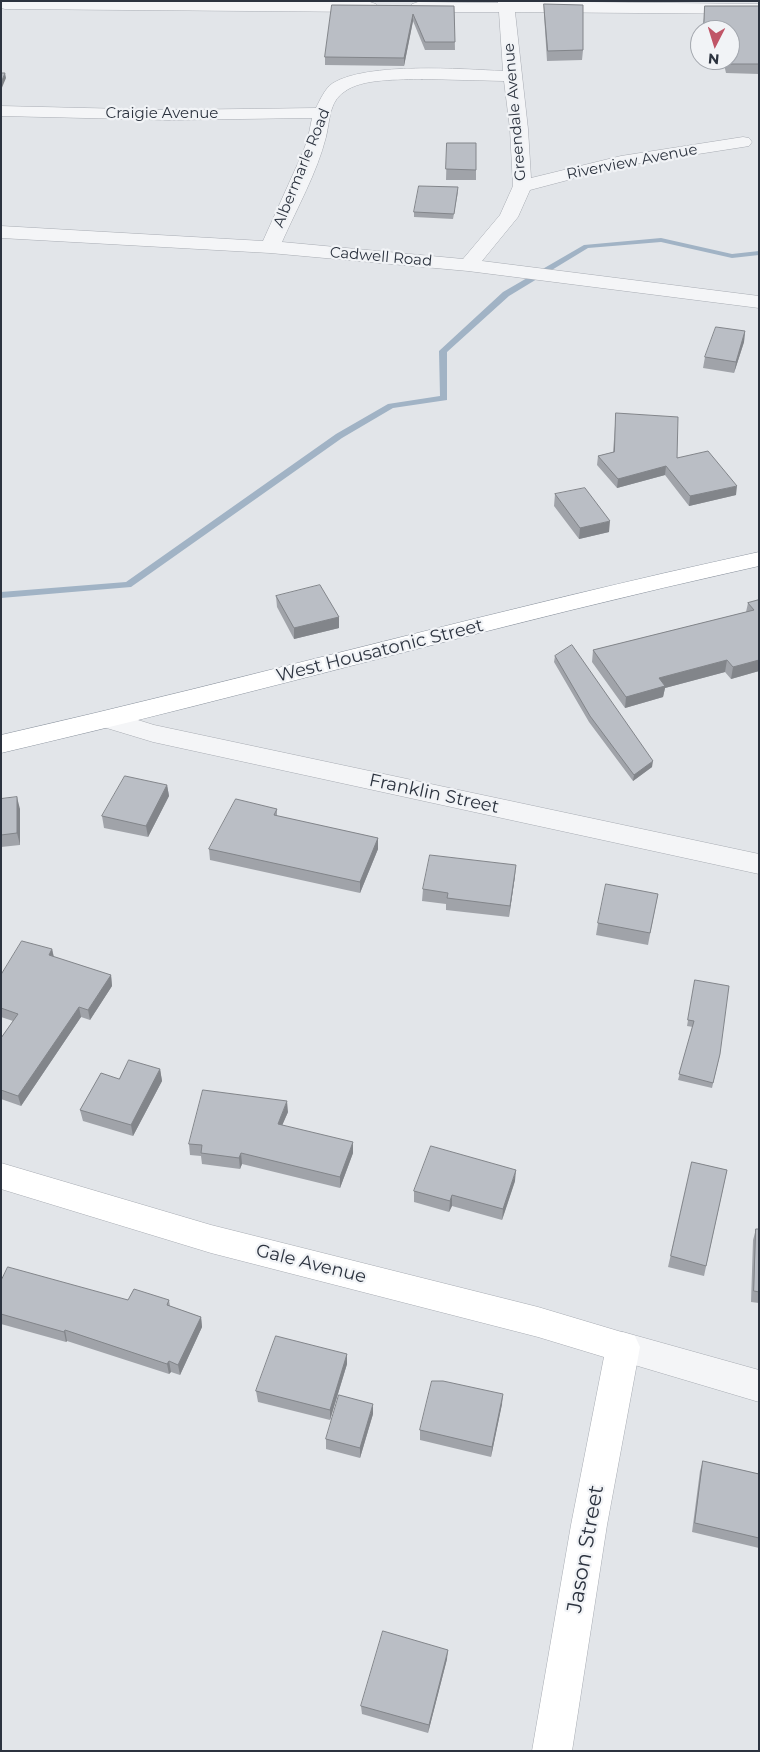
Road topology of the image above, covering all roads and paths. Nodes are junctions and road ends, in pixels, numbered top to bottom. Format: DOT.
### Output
graph roads {
  1 [pos="5,4"];
  2 [pos="506,5"];
  3 [pos="682,5"];
  4 [pos="759,9"];
  5 [pos="512,76"];
  6 [pos="1,112"];
  7 [pos="322,113"];
  8 [pos="743,142"];
  9 [pos="522,186"];
  10 [pos="1,232"];
  11 [pos="270,247"];
  12 [pos="468,265"];
  13 [pos="759,302"];
  14 [pos="759,559"];
  15 [pos="109,720"];
  16 [pos="1,744"];
  17 [pos="759,864"];
  18 [pos="1,1176"];
  19 [pos="622,1347"];
  20 [pos="759,1386"];
  21 [pos="552,1751"];
  1 -- 2 [label="street"];
  2 -- 3 [label="street"];
  2 -- 5 [label="street, Greendale Avenue"];
  3 -- 4 [label="street"];
  5 -- 7 [label="street, Albermarle Road"];
  5 -- 9 [label="street, Greendale Avenue"];
  6 -- 7 [label="street, Craigie Avenue"];
  7 -- 11 [label="street, Albermarle Road"];
  8 -- 9 [label="street, Riverview Avenue"];
  9 -- 12 [label="street, Greendale Avenue"];
  10 -- 11 [label="street, Cadwell Road"];
  11 -- 12 [label="street, Cadwell Road"];
  12 -- 13 [label="street, Cadwell Road"];
  14 -- 15 [label="main road, West Housatonic Street"];
  15 -- 16 [label="main road, West Housatonic Street"];
  15 -- 17 [label="street, Franklin Street"];
  18 -- 19 [label="main road, Gale Avenue"];
  19 -- 20 [label="street"];
  19 -- 21 [label="main road, Jason Street"];
}
